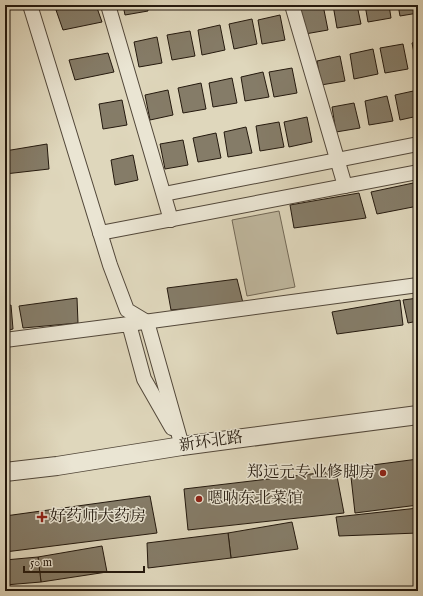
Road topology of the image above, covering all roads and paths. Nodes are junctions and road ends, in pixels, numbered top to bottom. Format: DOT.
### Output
graph roads {
  1 [pos="30,5"];
  2 [pos="108,5"];
  3 [pos="292,5"];
  4 [pos="418,144"];
  5 [pos="338,160"];
  6 [pos="418,172"];
  7 [pos="345,186"];
  8 [pos="164,194"];
  9 [pos="171,220"];
  10 [pos="100,233"];
  11 [pos="418,285"];
  12 [pos="147,322"];
  13 [pos="130,324"];
  14 [pos="5,340"];
  15 [pos="418,415"];
  16 [pos="182,446"];
  17 [pos="5,472"];
  1 -- 10 [label="street"];
  2 -- 8 [label="street"];
  3 -- 5 [label="street"];
  4 -- 5 [label="street"];
  5 -- 7 [label="street"];
  5 -- 8 [label="street"];
  6 -- 7 [label="street"];
  7 -- 9 [label="street"];
  8 -- 9 [label="street"];
  9 -- 10 [label="street"];
  10 -- 12 [label="street"];
  11 -- 12 [label="street"];
  12 -- 13 [label="street"];
  12 -- 16 [label="street"];
  13 -- 14 [label="street"];
  13 -- 16 [label="street"];
  15 -- 16 [label="street, 新环北路"];
  16 -- 17 [label="street, 新环北路"];
}
